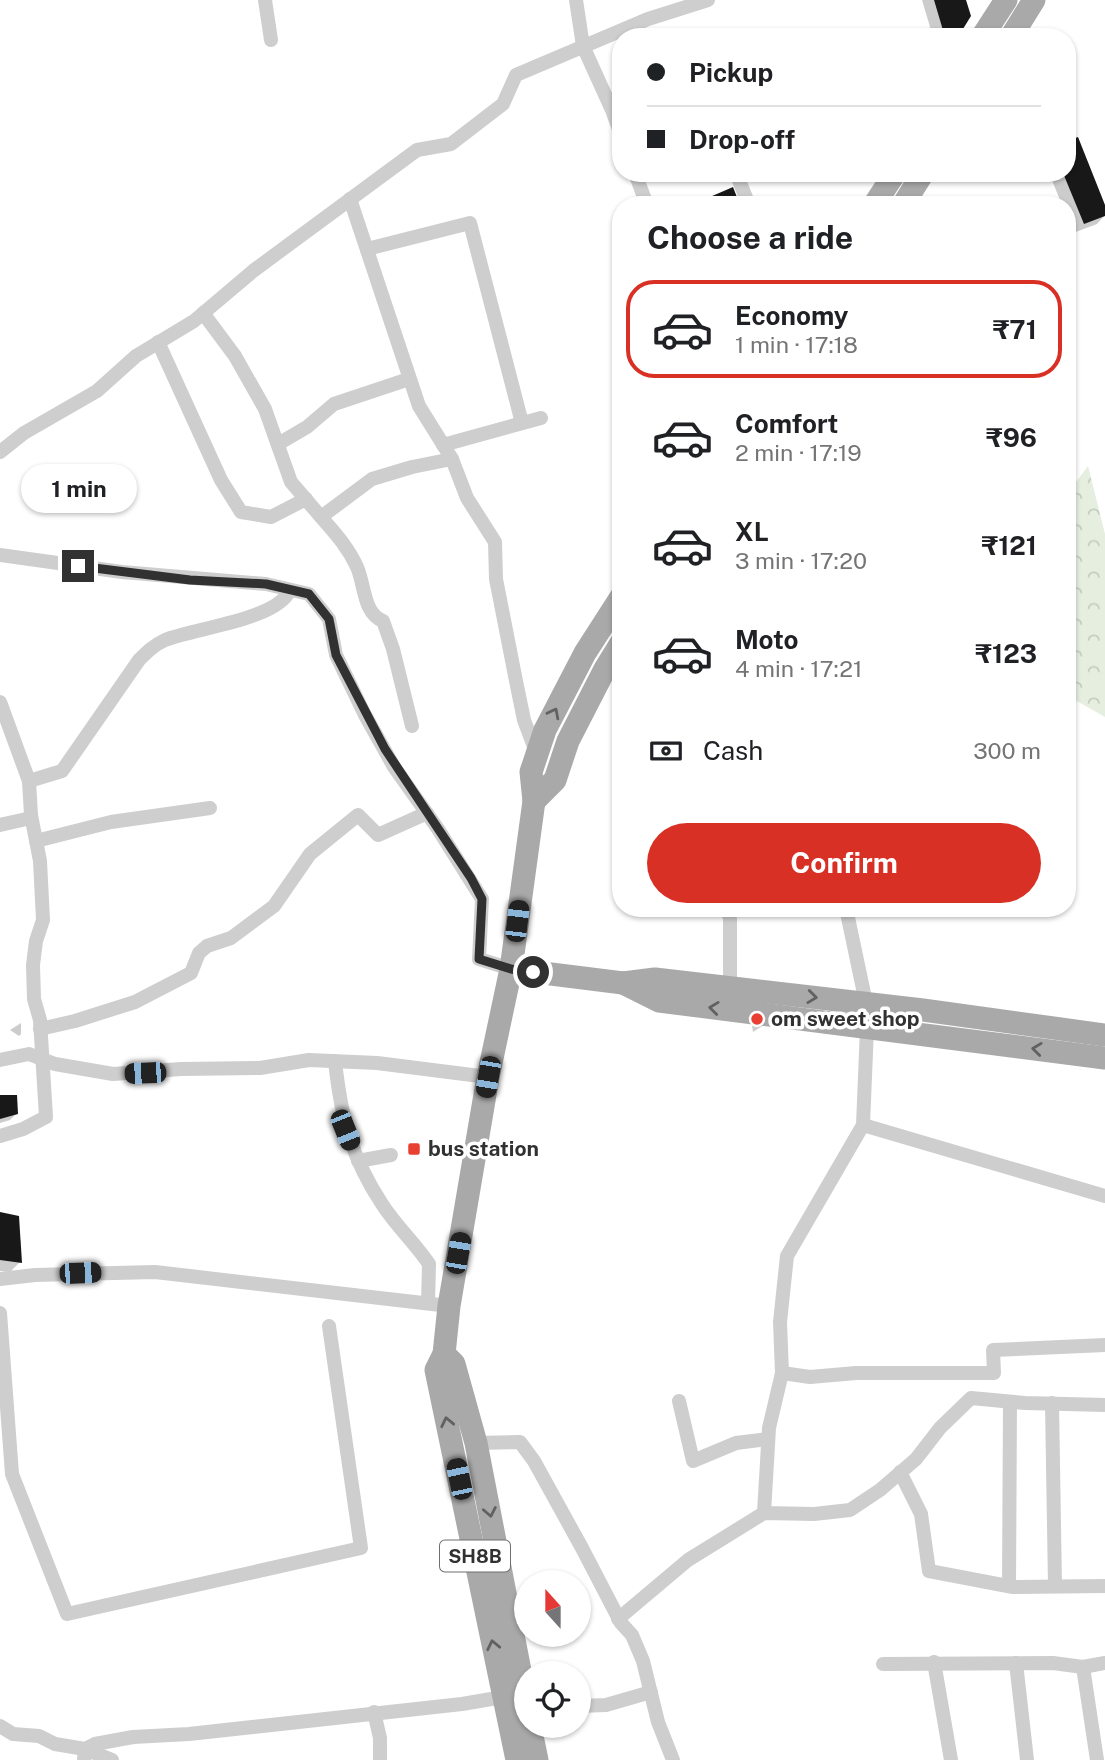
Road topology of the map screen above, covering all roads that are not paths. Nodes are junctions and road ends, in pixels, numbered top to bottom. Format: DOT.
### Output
graph roads {
  1 [pos="265,0"];
  2 [pos="578,0"];
  3 [pos="708,0"];
  4 [pos="1006,0"];
  5 [pos="1034,0"];
  6 [pos="626,28"];
  7 [pos="988,28"];
  8 [pos="1017,28"];
  9 [pos="612,34"];
  10 [pos="271,40"];
  11 [pos="583,46"];
  12 [pos="612,110"];
  13 [pos="350,199"];
  14 [pos="367,249"];
  15 [pos="203,313"];
  16 [pos="158,342"];
  17 [pos="409,379"];
  18 [pos="541,418"];
  19 [pos="522,423"];
  20 [pos="278,444"];
  21 [pos="443,445"];
  22 [pos="0,452"];
  23 [pos="452,459"];
  24 [pos="306,499"];
  25 [pos="321,517"];
  26 [pos="0,555"];
  27 [pos="290,590"];
  28 [pos="612,611"];
  29 [pos="612,660"];
  30 [pos="0,702"];
  31 [pos="412,726"];
  32 [pos="537,754"];
  33 [pos="29,781"];
  34 [pos="534,801"];
  35 [pos="210,808"];
  36 [pos="427,813"];
  37 [pos="31,818"];
  38 [pos="0,825"];
  39 [pos="36,841"];
  40 [pos="729,917"];
  41 [pos="848,917"];
  42 [pos="511,969"];
  43 [pos="623,983"];
  44 [pos="730,988"];
  45 [pos="866,1003"];
  46 [pos="867,1028"];
  47 [pos="40,1029"];
  48 [pos="1105,1035"];
  49 [pos="1105,1058"];
  50 [pos="42,1059"];
  51 [pos="0,1060"];
  52 [pos="335,1061"];
  53 [pos="488,1077"];
  54 [pos="863,1125"];
  55 [pos="0,1136"];
  56 [pos="391,1155"];
  57 [pos="358,1161"];
  58 [pos="1105,1196"];
  59 [pos="0,1279"];
  60 [pos="439,1304"];
  61 [pos="0,1313"];
  62 [pos="329,1326"];
  63 [pos="1105,1345"];
  64 [pos="444,1354"];
  65 [pos="782,1373"];
  66 [pos="679,1401"];
  67 [pos="1010,1402"];
  68 [pos="1052,1403"];
  69 [pos="1105,1405"];
  70 [pos="768,1439"];
  71 [pos="476,1443"];
  72 [pos="900,1472"];
  73 [pos="764,1513"];
  74 [pos="1009,1586"];
  75 [pos="1055,1586"];
  76 [pos="1105,1586"];
  77 [pos="618,1619"];
  78 [pos="934,1662"];
  79 [pos="1016,1663"];
  80 [pos="1105,1663"];
  81 [pos="883,1664"];
  82 [pos="1083,1667"];
  83 [pos="514,1675"];
  84 [pos="514,1683"];
  85 [pos="651,1692"];
  86 [pos="514,1699"];
  87 [pos="591,1706"];
  88 [pos="374,1713"];
  89 [pos="0,1726"];
  90 [pos="517,1738"];
  91 [pos="532,1738"];
  92 [pos="85,1755"];
  93 [pos="112,1760"];
  94 [pos="380,1760"];
  95 [pos="517,1760"];
  96 [pos="537,1760"];
  97 [pos="673,1760"];
  98 [pos="951,1760"];
  99 [pos="1027,1760"];
  100 [pos="1097,1760"];
  1 -- 10 [label="street"];
  2 -- 11 [label="street"];
  3 -- 6 [label="street"];
  4 -- 7 [label="main road"];
  5 -- 8 [label="main road"];
  9 -- 11 [label="street"];
  11 -- 12 [label="street"];
  11 -- 13 [label="street"];
  13 -- 14 [label="street"];
  13 -- 15 [label="street"];
  14 -- 17 [label="street"];
  14 -- 19 [label="street"];
  15 -- 16 [label="street"];
  15 -- 20 [label="street"];
  16 -- 22 [label="street"];
  16 -- 24 [label="street"];
  17 -- 20 [label="street"];
  17 -- 21 [label="street"];
  18 -- 19 [label="street"];
  19 -- 21 [label="street"];
  20 -- 24 [label="street"];
  21 -- 23 [label="street"];
  23 -- 25 [label="street"];
  23 -- 32 [label="street"];
  24 -- 25 [label="street"];
  25 -- 31 [label="street"];
  26 -- 27 [label="street"];
  27 -- 33 [label="street"];
  27 -- 36 [label="street"];
  32 -- 28 [label="main road, one-way"];
  29 -- 34 [label="main road"];
  30 -- 33 [label="street"];
  32 -- 34 [label="main road"];
  33 -- 37 [label="street"];
  34 -- 42 [label="main road"];
  35 -- 39 [label="street"];
  36 -- 42 [label="street"];
  36 -- 47 [label="street"];
  37 -- 38 [label="street"];
  37 -- 39 [label="street"];
  39 -- 47 [label="street"];
  40 -- 44 [label="street"];
  41 -- 45 [label="street"];
  42 -- 43 [label="main road"];
  42 -- 53 [label="main road, SH8B"];
  43 -- 44 [label="main road"];
  46 -- 43 [label="main road, one-way"];
  44 -- 45 [label="main road, one-way"];
  45 -- 48 [label="main road"];
  49 -- 46 [label="main road, one-way"];
  46 -- 54 [label="street"];
  47 -- 50 [label="street"];
  50 -- 51 [label="street"];
  50 -- 52 [label="street"];
  50 -- 55 [label="street"];
  52 -- 53 [label="street"];
  52 -- 57 [label="street"];
  53 -- 60 [label="main road, SH8B"];
  54 -- 58 [label="street"];
  54 -- 65 [label="street"];
  56 -- 57 [label="street"];
  57 -- 60 [label="street"];
  59 -- 60 [label="street"];
  60 -- 64 [label="main road, SH8B"];
  61 -- 62 [label="street"];
  63 -- 65 [label="street"];
  64 -- 71 [label="main road, SH8B"];
  84 -- 64 [label="main road, SH8B, one-way"];
  65 -- 70 [label="street"];
  66 -- 70 [label="street"];
  67 -- 68 [label="street"];
  67 -- 72 [label="street"];
  67 -- 74 [label="street"];
  68 -- 69 [label="street"];
  68 -- 75 [label="street"];
  70 -- 73 [label="street"];
  71 -- 77 [label="street"];
  71 -- 83 [label="main road, SH8B, one-way"];
  72 -- 73 [label="street"];
  72 -- 74 [label="street"];
  73 -- 77 [label="street"];
  74 -- 75 [label="street"];
  75 -- 76 [label="street"];
  77 -- 85 [label="street"];
  78 -- 79 [label="street"];
  78 -- 81 [label="street"];
  78 -- 98 [label="street"];
  79 -- 82 [label="street"];
  79 -- 99 [label="street"];
  80 -- 82 [label="street"];
  82 -- 100 [label="street"];
  85 -- 87 [label="street"];
  85 -- 97 [label="street"];
  86 -- 88 [label="street"];
  88 -- 92 [label="street"];
  88 -- 94 [label="street"];
  89 -- 92 [label="street"];
  90 -- 95 [label="main road, SH8B"];
  91 -- 96 [label="main road"];
  92 -- 93 [label="street"];
}
